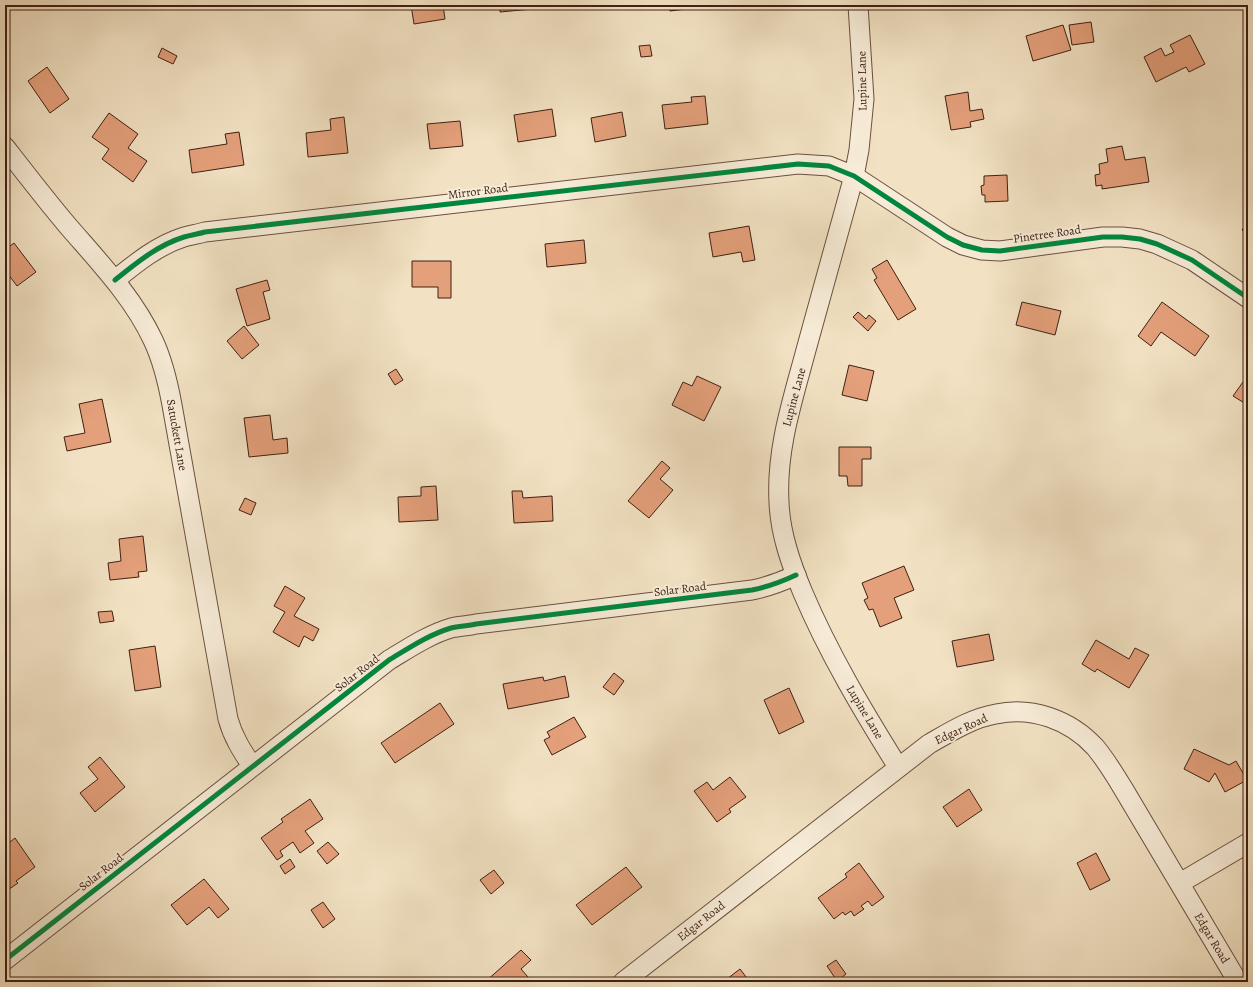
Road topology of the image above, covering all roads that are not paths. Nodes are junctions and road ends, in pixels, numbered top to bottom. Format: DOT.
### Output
graph roads {
  1 [pos="858,5"];
  2 [pos="5,148"];
  3 [pos="854,176"];
  4 [pos="115,280"];
  5 [pos="1248,298"];
  6 [pos="796,575"];
  7 [pos="252,766"];
  8 [pos="898,767"];
  9 [pos="1248,843"];
  10 [pos="1180,883"];
  11 [pos="5,960"];
  12 [pos="623,982"];
  13 [pos="1238,982"];
  1 -- 3 [label="street, Lupine Lane"];
  2 -- 4 [label="street, Satuckett Lane"];
  3 -- 4 [label="street, Mirror Road"];
  3 -- 5 [label="street, Pinetree Road"];
  3 -- 6 [label="street, Lupine Lane"];
  4 -- 7 [label="street, Satuckett Lane"];
  6 -- 7 [label="street, Solar Road"];
  6 -- 8 [label="street, Lupine Lane"];
  7 -- 11 [label="street, Solar Road"];
  8 -- 10 [label="street, Edgar Road"];
  8 -- 12 [label="street, Edgar Road"];
  9 -- 10 [label="street"];
  10 -- 13 [label="street, Edgar Road"];
}
